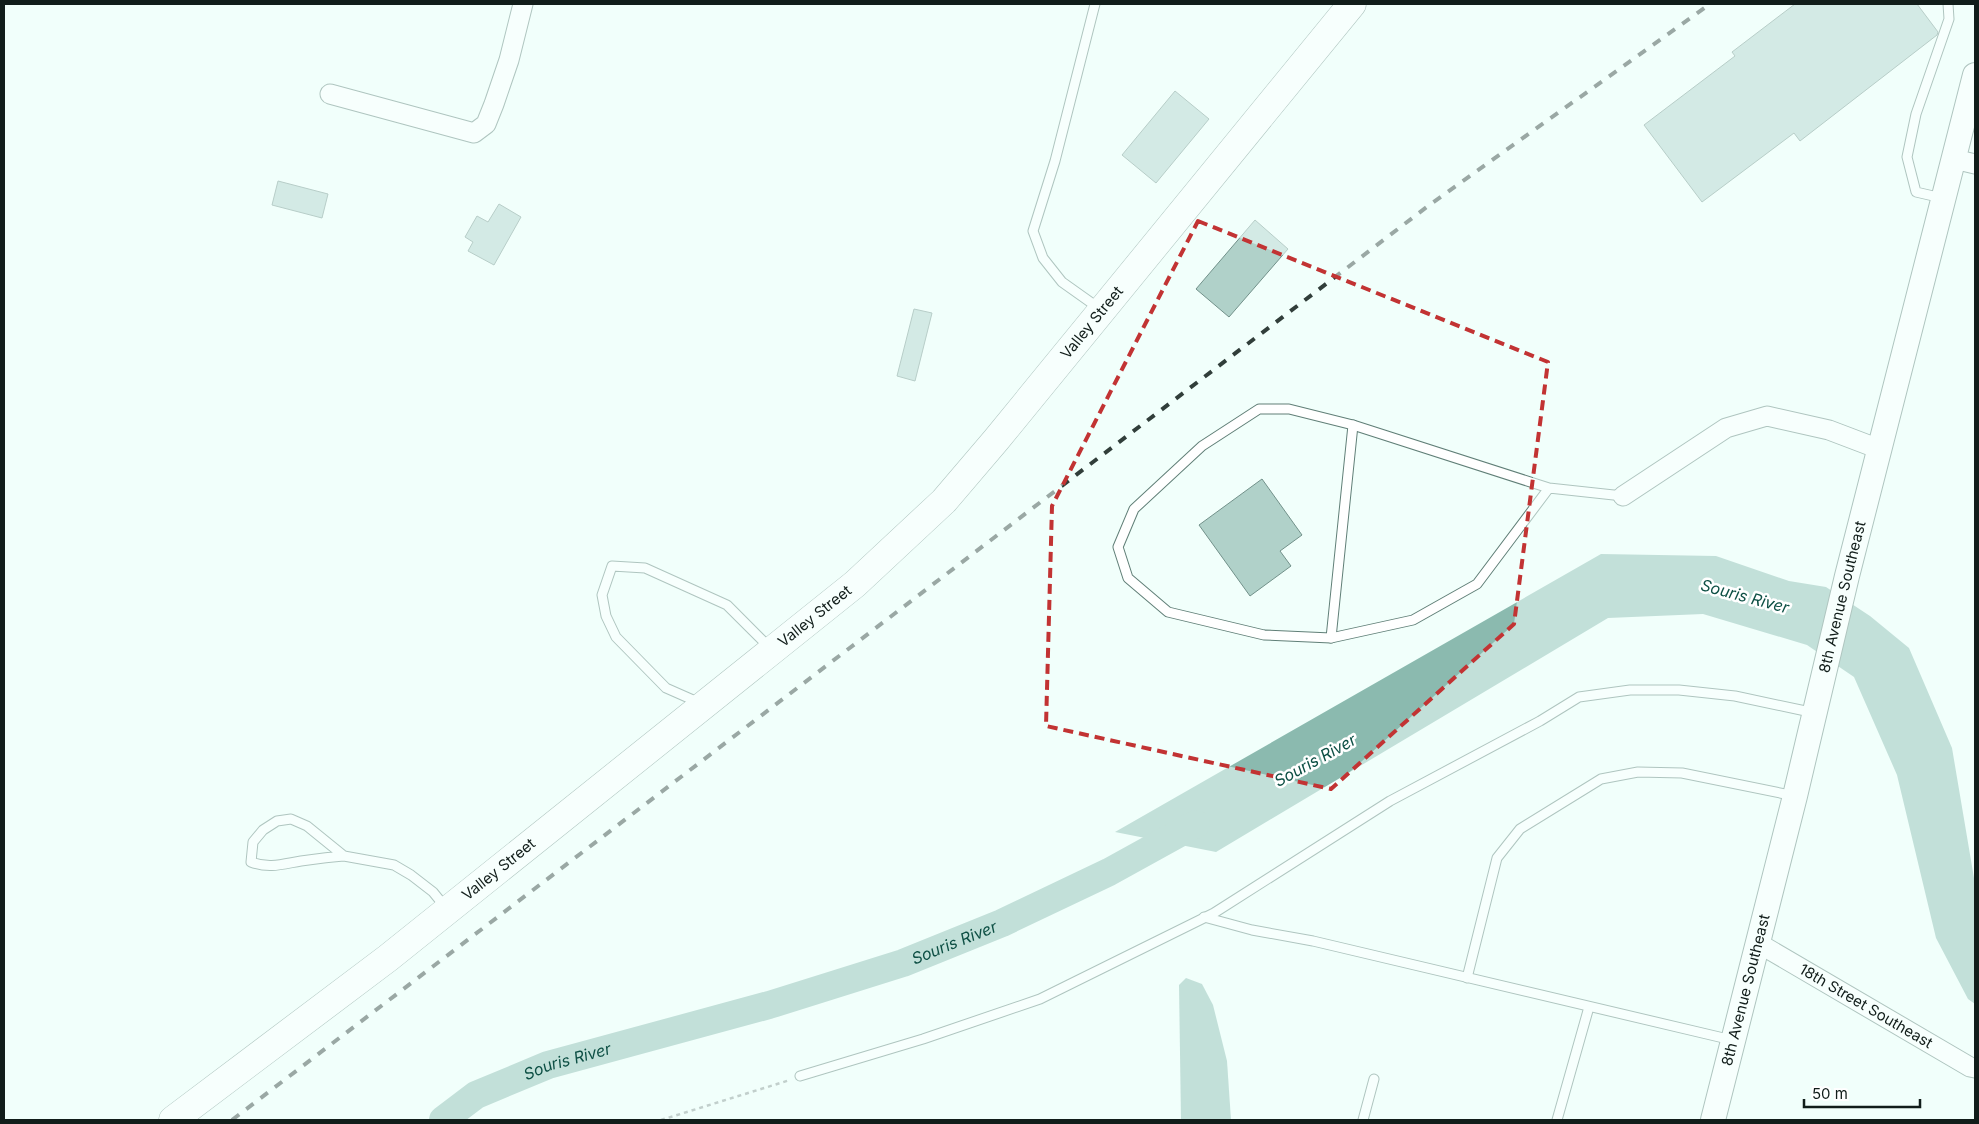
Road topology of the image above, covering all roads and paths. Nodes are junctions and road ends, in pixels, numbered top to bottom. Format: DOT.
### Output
graph roads {
  1 [pos="523,4"];
  2 [pos="1095,4"];
  3 [pos="1352,4"];
  4 [pos="1948,4"];
  5 [pos="1975,75"];
  6 [pos="330,94"];
  7 [pos="1965,161"];
  8 [pos="1944,199"];
  9 [pos="1102,311"];
  10 [pos="1353,425"];
  11 [pos="1879,448"];
  12 [pos="1550,488"];
  13 [pos="1623,496"];
  14 [pos="1331,638"];
  15 [pos="773,651"];
  16 [pos="1817,703"];
  17 [pos="705,705"];
  18 [pos="1795,796"];
  19 [pos="344,856"];
  20 [pos="448,910"];
  21 [pos="1204,917"];
  22 [pos="1758,943"];
  23 [pos="1467,978"];
  24 [pos="1589,1007"];
  25 [pos="1733,1040"];
  26 [pos="1975,1068"];
  27 [pos="800,1076"];
  28 [pos="1374,1079"];
  29 [pos="173,1120"];
  30 [pos="661,1120"];
  31 [pos="1363,1120"];
  32 [pos="1557,1120"];
  33 [pos="1713,1120"];
  1 -- 6 [label="street"];
  2 -- 9 [label="lane"];
  3 -- 9 [label="main road, Valley Street"];
  4 -- 8 [label="lane"];
  5 -- 7 [label="street, 8th Avenue Southeast"];
  7 -- 8 [label="street, 8th Avenue Southeast"];
  8 -- 11 [label="street, 8th Avenue Southeast"];
  9 -- 15 [label="main road, Valley Street"];
  10 -- 12 [label="lane"];
  10 -- 14 [label="lane"];
  10 -- 14 [label="lane"];
  11 -- 13 [label="street"];
  11 -- 16 [label="street, 8th Avenue Southeast"];
  12 -- 13 [label="lane"];
  12 -- 14 [label="lane"];
  15 -- 17 [label="main road, Valley Street"];
  15 -- 17 [label="lane"];
  16 -- 18 [label="street, 8th Avenue Southeast"];
  16 -- 21 [label="lane"];
  17 -- 20 [label="main road, Valley Street"];
  18 -- 22 [label="street, 8th Avenue Southeast"];
  18 -- 23 [label="lane"];
  19 -- 19 [label="lane"];
  19 -- 20 [label="lane"];
  20 -- 29 [label="main road, Valley Street"];
  21 -- 23 [label="lane"];
  21 -- 27 [label="lane"];
  22 -- 25 [label="street, 8th Avenue Southeast"];
  22 -- 26 [label="street, 18th Street Southeast"];
  23 -- 24 [label="lane"];
  24 -- 25 [label="lane"];
  24 -- 32 [label="lane"];
  25 -- 33 [label="street, 8th Avenue Southeast"];
  27 -- 30 [label="path"];
  28 -- 31 [label="lane"];
}
